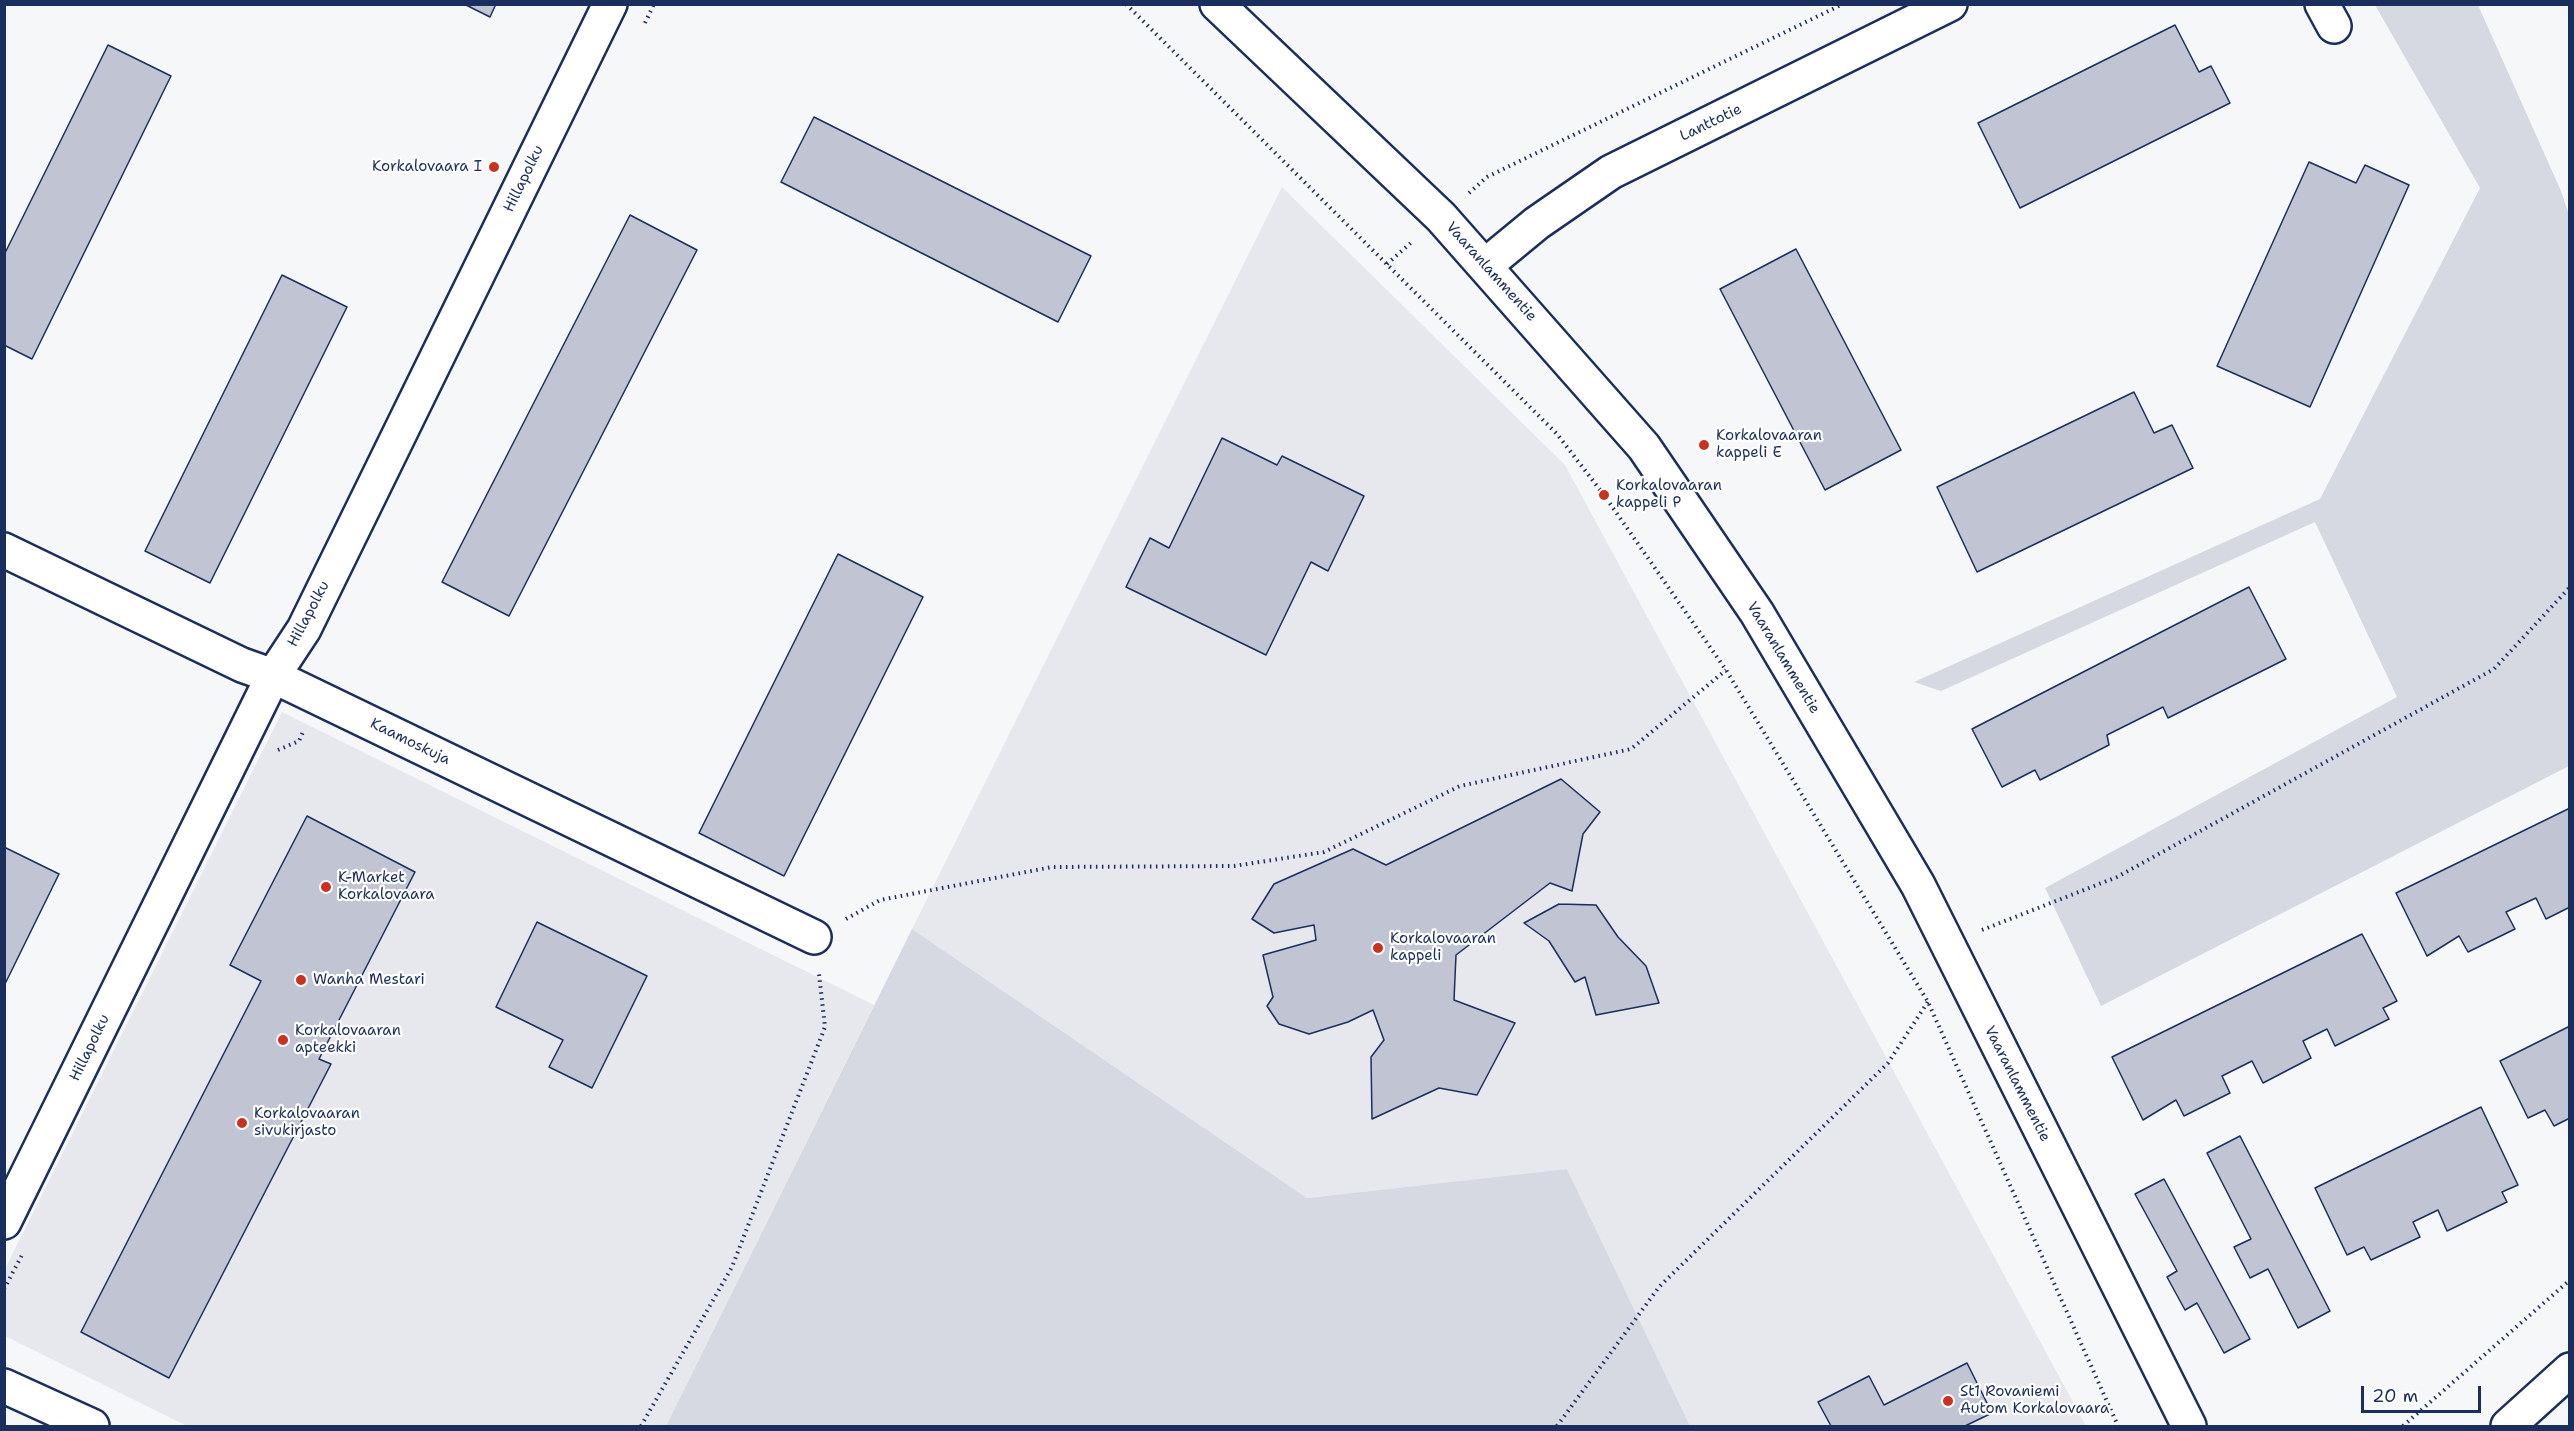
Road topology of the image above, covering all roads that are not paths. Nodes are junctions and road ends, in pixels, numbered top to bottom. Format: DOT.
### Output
graph roads {
  1 [pos="610,4"];
  2 [pos="1217,4"];
  3 [pos="1950,4"];
  4 [pos="1486,264"];
  5 [pos="4,550"];
  6 [pos="273,676"];
  7 [pos="814,937"];
  8 [pos="4,1222"];
  9 [pos="2570,1370"];
  10 [pos="4,1386"];
  11 [pos="92,1426"];
  12 [pos="2189,1426"];
  13 [pos="2508,1426"];
  1 -- 6 [label="street, Hillapolku"];
  2 -- 4 [label="street, Vaaranlammentie"];
  3 -- 4 [label="street, Lanttotie"];
  4 -- 12 [label="street, Vaaranlammentie"];
  5 -- 6 [label="street, Kaamoskuja"];
  6 -- 7 [label="street, Kaamoskuja"];
  6 -- 8 [label="street, Hillapolku"];
  9 -- 13 [label="street"];
  10 -- 11 [label="street"];
}
